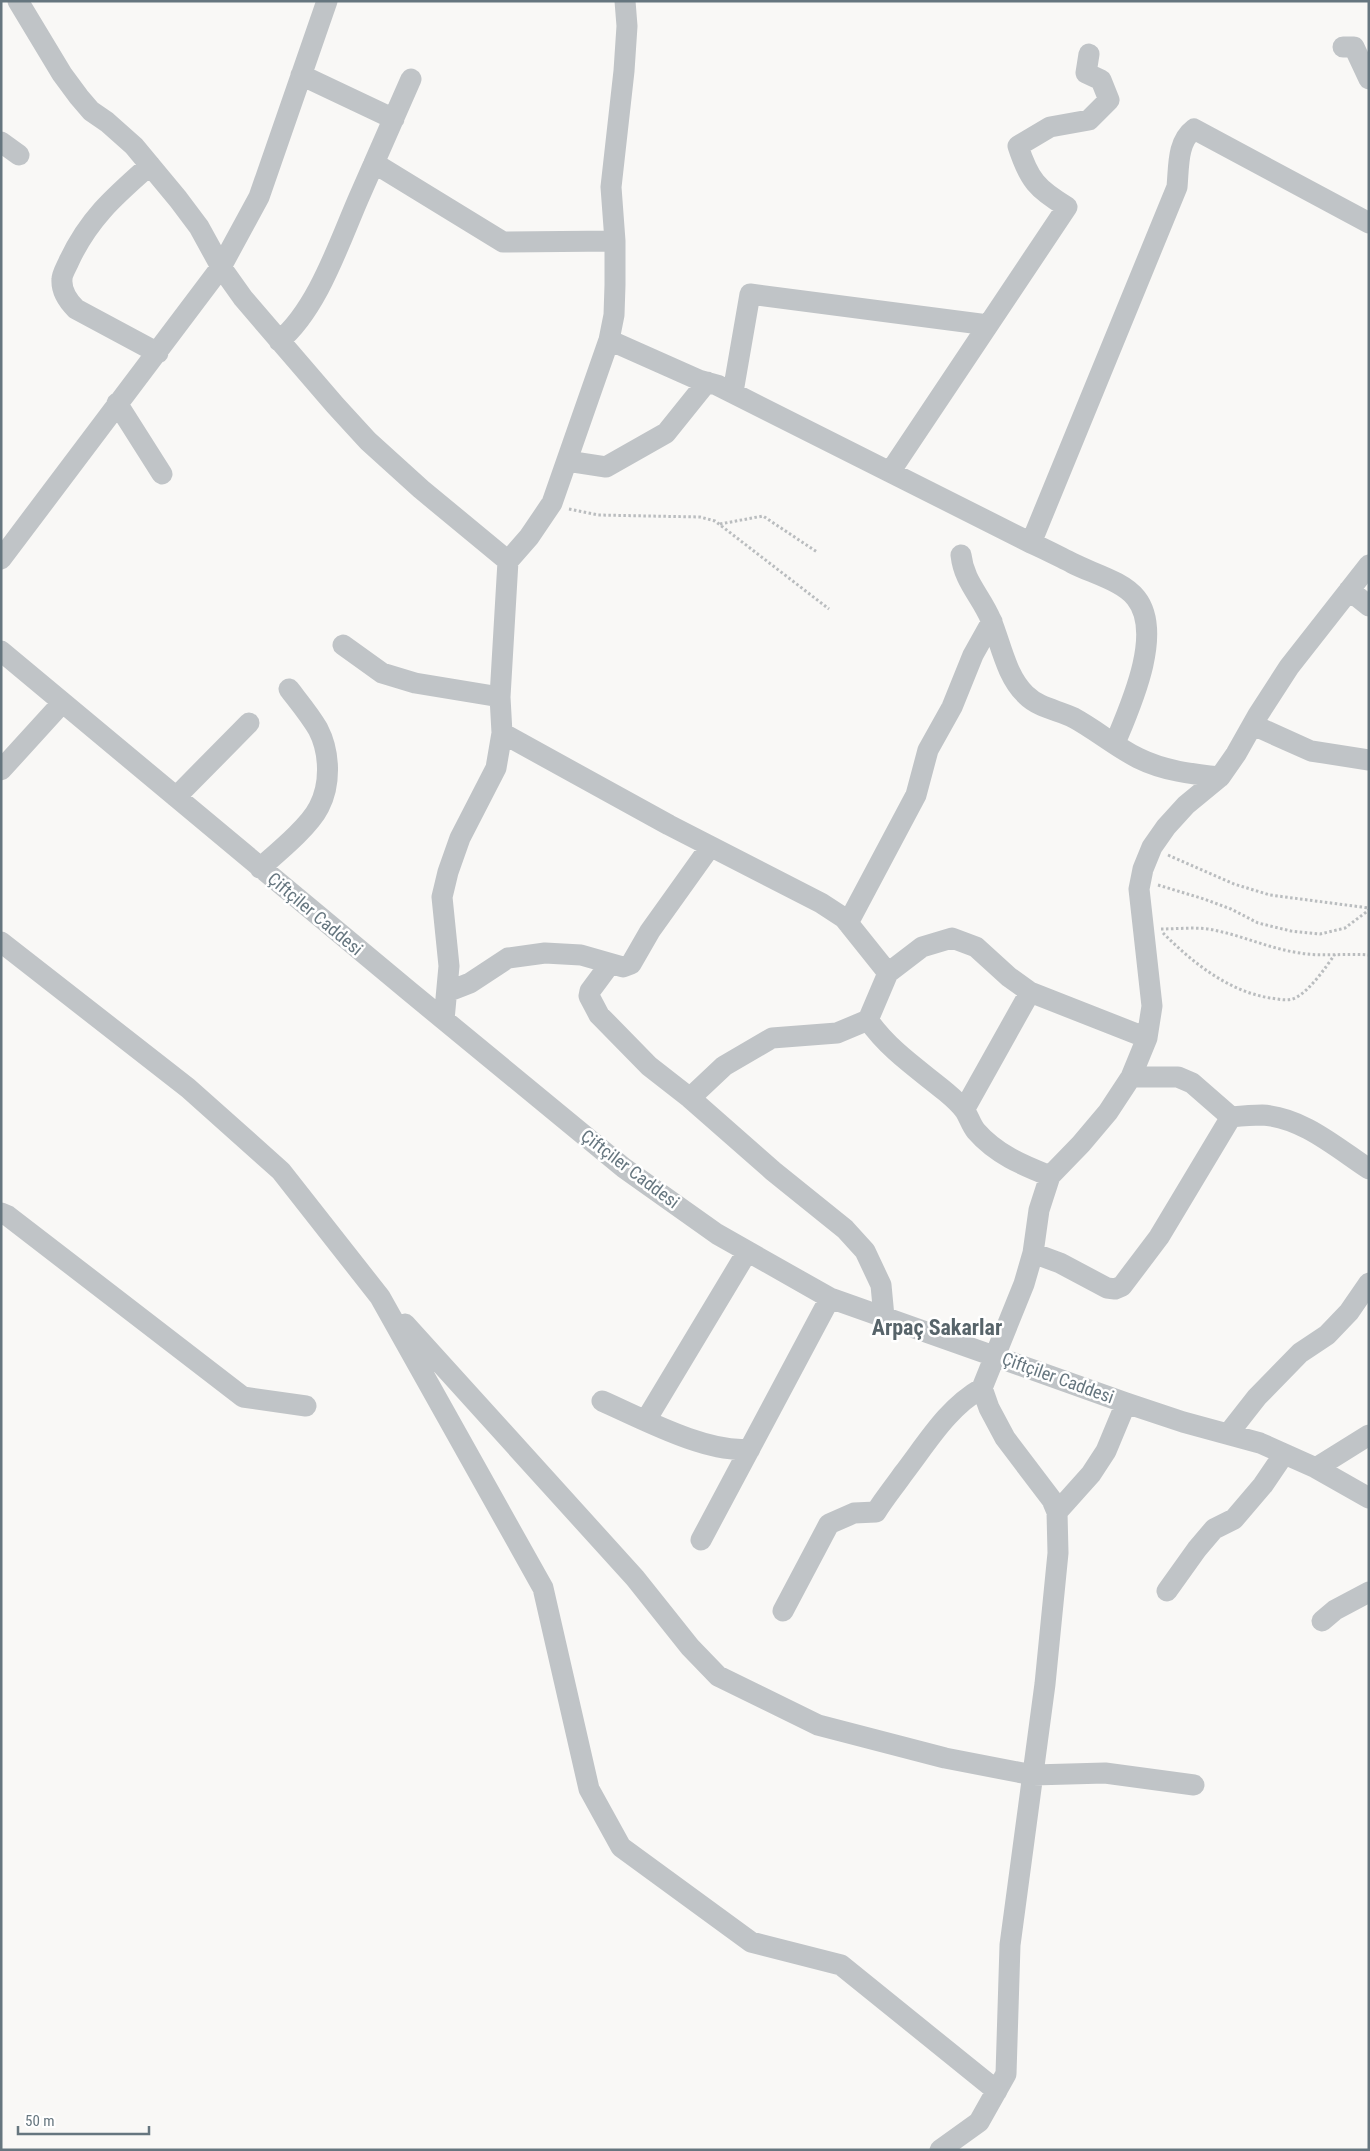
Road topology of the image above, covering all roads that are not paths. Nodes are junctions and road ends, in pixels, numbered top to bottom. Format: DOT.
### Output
graph roads {
  1 [pos="18,1"];
  2 [pos="327,1"];
  3 [pos="626,1"];
  4 [pos="1343,47"];
  5 [pos="1089,54"];
  6 [pos="301,75"];
  7 [pos="411,79"];
  8 [pos="1369,79"];
  9 [pos="394,119"];
  10 [pos="1,142"];
  11 [pos="19,155"];
  12 [pos="374,163"];
  13 [pos="150,166"];
  14 [pos="1369,223"];
  15 [pos="615,241"];
  16 [pos="221,267"];
  17 [pos="988,325"];
  18 [pos="279,340"];
  19 [pos="610,340"];
  20 [pos="158,353"];
  21 [pos="707,382"];
  22 [pos="733,392"];
  23 [pos="117,403"];
  24 [pos="567,461"];
  25 [pos="890,472"];
  26 [pos="162,474"];
  27 [pos="1031,543"];
  28 [pos="961,555"];
  29 [pos="1,559"];
  30 [pos="508,561"];
  31 [pos="1369,566"];
  32 [pos="1349,590"];
  33 [pos="1369,606"];
  34 [pos="992,621"];
  35 [pos="343,645"];
  36 [pos="1,651"];
  37 [pos="289,688"];
  38 [pos="500,697"];
  39 [pos="62,703"];
  40 [pos="249,723"];
  41 [pos="1252,725"];
  42 [pos="502,733"];
  43 [pos="1115,743"];
  44 [pos="1369,760"];
  45 [pos="1,770"];
  46 [pos="1220,777"];
  47 [pos="176,797"];
  48 [pos="710,847"];
  49 [pos="260,868"];
  50 [pos="848,923"];
  51 [pos="1,942"];
  52 [pos="610,964"];
  53 [pos="888,973"];
  54 [pos="447,992"];
  55 [pos="1030,992"];
  56 [pos="444,1020"];
  57 [pos="868,1020"];
  58 [pos="1147,1038"];
  59 [pos="1131,1077"];
  60 [pos="690,1098"];
  61 [pos="964,1110"];
  62 [pos="1231,1117"];
  63 [pos="1369,1169"];
  64 [pos="1050,1176"];
  65 [pos="1,1213"];
  66 [pos="747,1252"];
  67 [pos="1033,1253"];
  68 [pos="1369,1282"];
  69 [pos="380,1297"];
  70 [pos="830,1298"];
  71 [pos="884,1317"];
  72 [pos="996,1356"];
  73 [pos="982,1388"];
  74 [pos="602,1401"];
  75 [pos="1126,1403"];
  76 [pos="306,1406"];
  77 [pos="646,1420"];
  78 [pos="1228,1434"];
  79 [pos="1369,1435"];
  80 [pos="750,1449"];
  81 [pos="1284,1454"];
  82 [pos="1316,1468"];
  83 [pos="1369,1498"];
  84 [pos="1057,1512"];
  85 [pos="701,1540"];
  86 [pos="1167,1591"];
  87 [pos="1369,1592"];
  88 [pos="783,1611"];
  89 [pos="1322,1621"];
  90 [pos="1033,1775"];
  91 [pos="1194,1785"];
  92 [pos="997,2091"];
  93 [pos="940,2150"];
  1 -- 13 [label="street"];
  2 -- 6 [label="street"];
  3 -- 15 [label="street"];
  4 -- 8 [label="street"];
  5 -- 17 [label="street"];
  6 -- 9 [label="street"];
  6 -- 16 [label="street"];
  7 -- 9 [label="street"];
  9 -- 12 [label="street"];
  10 -- 11 [label="street"];
  12 -- 15 [label="street"];
  12 -- 18 [label="street"];
  13 -- 16 [label="street"];
  13 -- 20 [label="street"];
  14 -- 27 [label="street"];
  15 -- 19 [label="street"];
  16 -- 18 [label="street"];
  16 -- 20 [label="street"];
  17 -- 22 [label="street"];
  17 -- 25 [label="street"];
  18 -- 30 [label="street"];
  19 -- 21 [label="street"];
  19 -- 24 [label="street"];
  20 -- 23 [label="street"];
  21 -- 22 [label="street"];
  21 -- 24 [label="street"];
  22 -- 25 [label="street"];
  23 -- 26 [label="street"];
  23 -- 29 [label="street"];
  24 -- 30 [label="street"];
  25 -- 27 [label="street"];
  27 -- 43 [label="street"];
  28 -- 34 [label="street"];
  30 -- 38 [label="street"];
  31 -- 32 [label="street"];
  32 -- 33 [label="street"];
  32 -- 41 [label="street"];
  34 -- 43 [label="street"];
  34 -- 50 [label="street"];
  35 -- 38 [label="street"];
  36 -- 39 [label="street, Çiftçiler Caddesi"];
  37 -- 49 [label="street"];
  38 -- 42 [label="street"];
  39 -- 45 [label="street"];
  39 -- 47 [label="street, Çiftçiler Caddesi"];
  40 -- 47 [label="street"];
  41 -- 44 [label="street"];
  41 -- 46 [label="street"];
  42 -- 48 [label="street"];
  42 -- 54 [label="street"];
  43 -- 46 [label="street"];
  46 -- 58 [label="street"];
  47 -- 49 [label="street, Çiftçiler Caddesi"];
  48 -- 50 [label="street"];
  48 -- 52 [label="street"];
  49 -- 56 [label="street, Çiftçiler Caddesi"];
  50 -- 53 [label="street"];
  51 -- 69 [label="street"];
  52 -- 54 [label="street"];
  52 -- 60 [label="street"];
  53 -- 55 [label="street"];
  53 -- 57 [label="street"];
  54 -- 56 [label="street"];
  55 -- 58 [label="street"];
  55 -- 61 [label="street"];
  56 -- 66 [label="street, Çiftçiler Caddesi"];
  57 -- 60 [label="street"];
  57 -- 61 [label="street"];
  58 -- 59 [label="street"];
  59 -- 62 [label="street"];
  59 -- 64 [label="street"];
  60 -- 71 [label="street"];
  61 -- 64 [label="street"];
  62 -- 63 [label="street"];
  62 -- 67 [label="street"];
  64 -- 67 [label="street"];
  65 -- 76 [label="street"];
  66 -- 70 [label="street, Çiftçiler Caddesi"];
  66 -- 77 [label="street"];
  67 -- 72 [label="street"];
  68 -- 78 [label="street"];
  69 -- 90 [label="street"];
  69 -- 92 [label="street"];
  70 -- 71 [label="street, Çiftçiler Caddesi"];
  70 -- 80 [label="street"];
  71 -- 72 [label="street, Çiftçiler Caddesi"];
  72 -- 73 [label="street"];
  72 -- 75 [label="street, Çiftçiler Caddesi"];
  73 -- 84 [label="street"];
  73 -- 88 [label="street"];
  74 -- 77 [label="street"];
  75 -- 78 [label="street, Çiftçiler Caddesi"];
  75 -- 84 [label="street"];
  77 -- 80 [label="street"];
  78 -- 81 [label="street, Çiftçiler Caddesi"];
  79 -- 82 [label="street"];
  80 -- 85 [label="street"];
  81 -- 82 [label="street, Çiftçiler Caddesi"];
  81 -- 86 [label="street"];
  82 -- 83 [label="street, Çiftçiler Caddesi"];
  84 -- 90 [label="street"];
  87 -- 89 [label="street"];
  90 -- 91 [label="street"];
  90 -- 92 [label="street"];
  92 -- 93 [label="street"];
}
